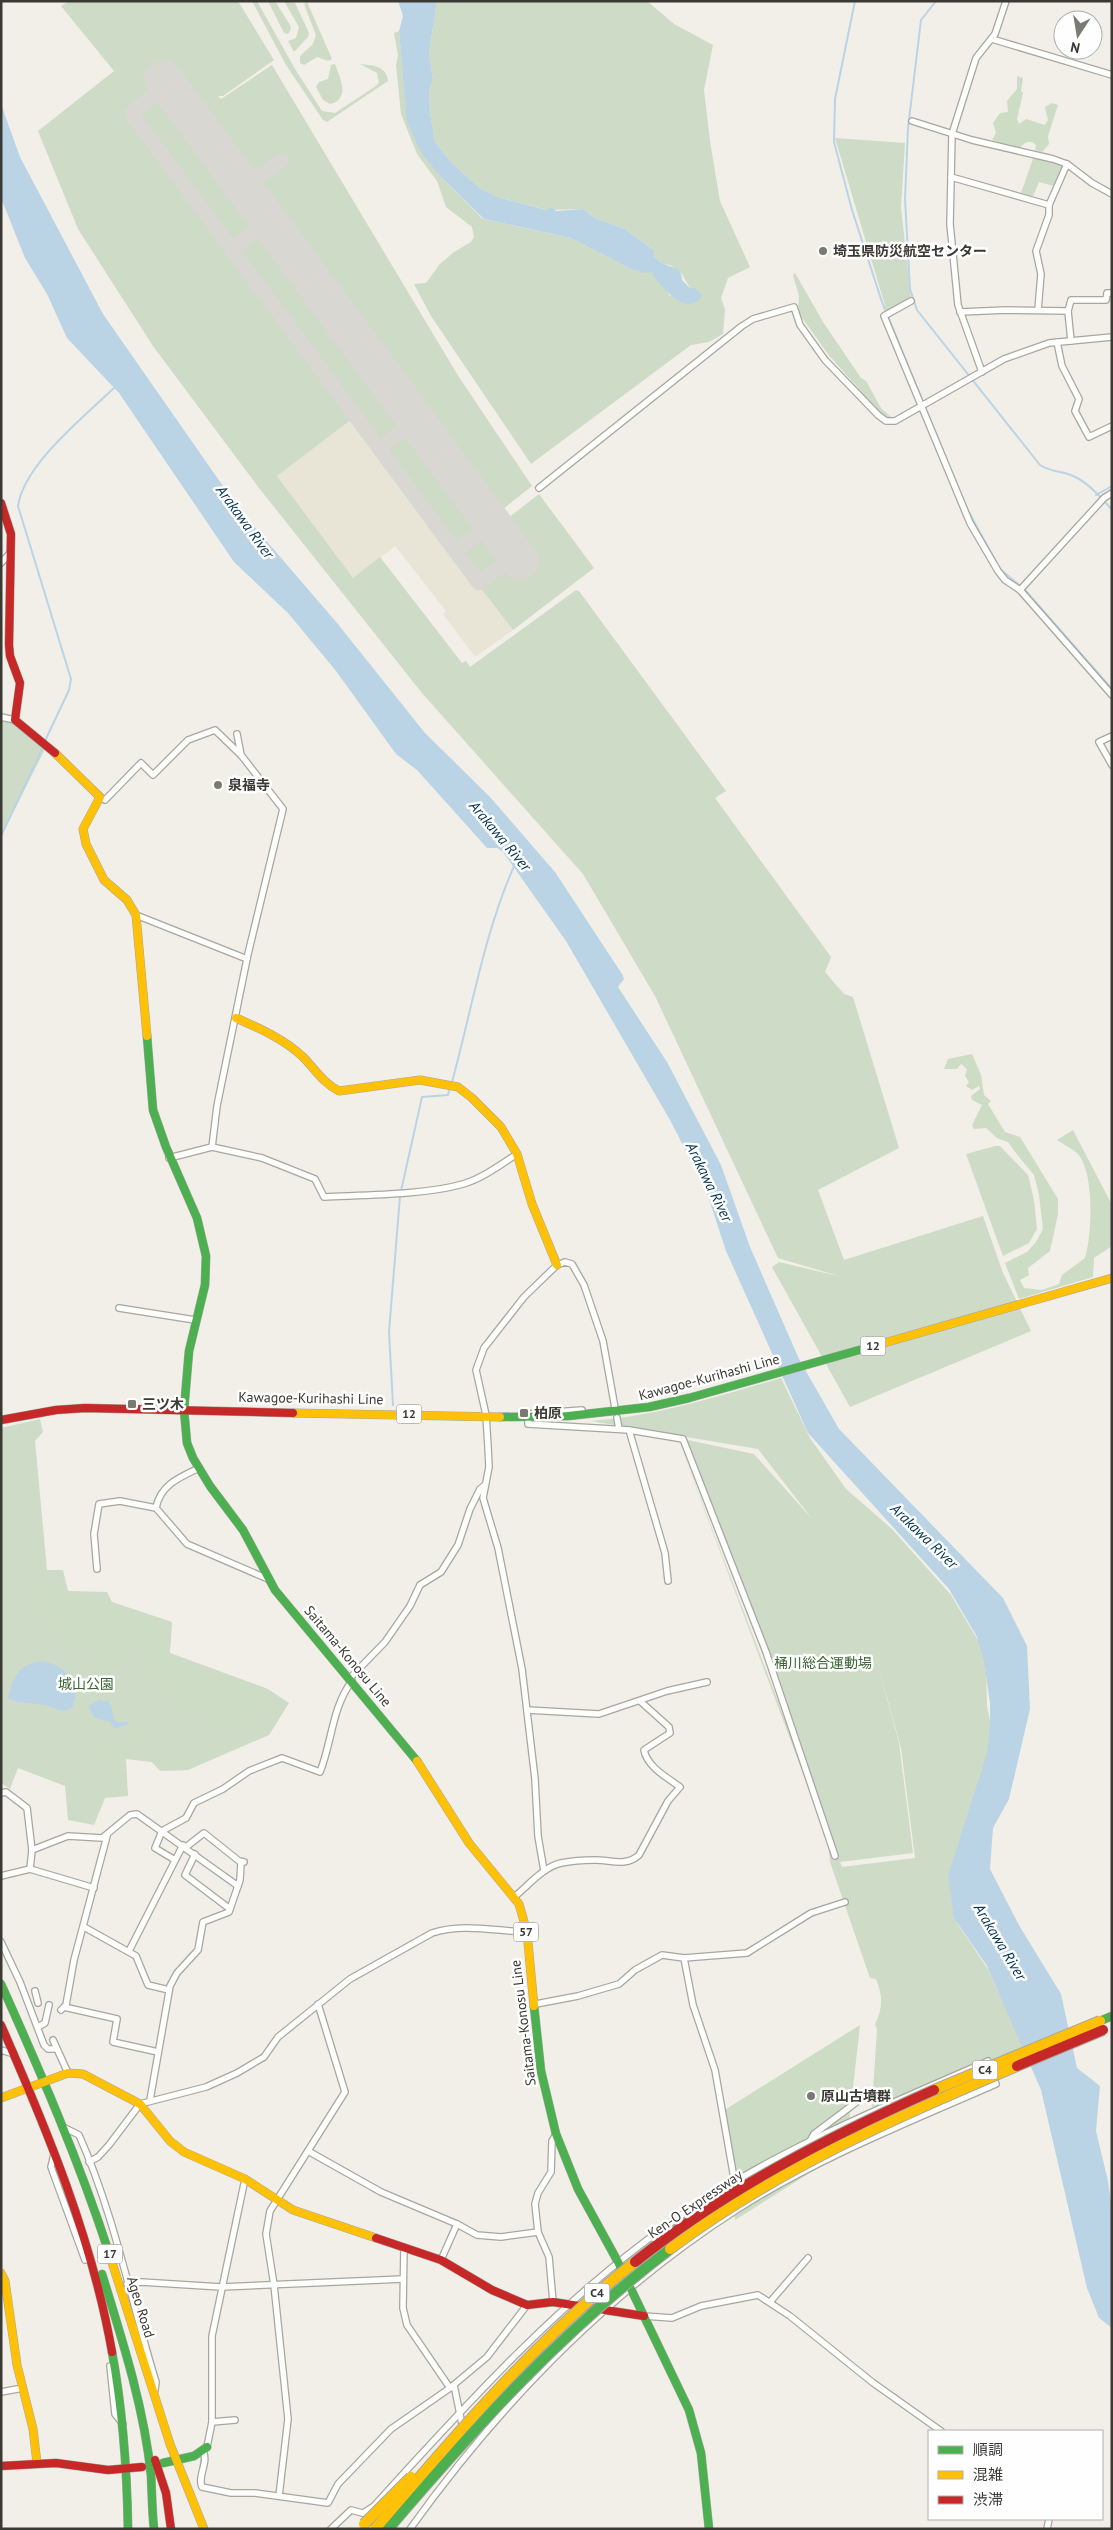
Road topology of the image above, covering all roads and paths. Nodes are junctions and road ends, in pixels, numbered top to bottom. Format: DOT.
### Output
graph roads {
  1 [pos="1006,1"];
  2 [pos="992,39"];
  3 [pos="1112,75"];
  4 [pos="912,120"];
  5 [pos="952,134"];
  6 [pos="1067,164"];
  7 [pos="951,178"];
  8 [pos="1112,194"];
  9 [pos="1049,205"];
  10 [pos="1112,293"];
  11 [pos="911,302"];
  12 [pos="1038,310"];
  13 [pos="1068,310"];
  14 [pos="960,312"];
  15 [pos="1112,337"];
  16 [pos="1071,341"];
  17 [pos="1057,342"];
  18 [pos="982,372"];
  19 [pos="924,405"];
  20 [pos="1112,426"];
  21 [pos="539,488"];
  22 [pos="1112,493"];
  23 [pos="1,503"];
  24 [pos="10,553"];
  25 [pos="1,564"];
  26 [pos="1020,590"];
  27 [pos="1112,695"];
  28 [pos="1,717"];
  29 [pos="15,720"];
  30 [pos="237,734"];
  31 [pos="1112,736"];
  32 [pos="241,755"];
  33 [pos="1112,765"];
  34 [pos="100,797"];
  35 [pos="136,916"];
  36 [pos="247,959"];
  37 [pos="236,1018"];
  38 [pos="212,1147"];
  39 [pos="517,1154"];
  40 [pos="170,1158"];
  41 [pos="557,1265"];
  42 [pos="1112,1278"];
  43 [pos="119,1308"];
  44 [pos="196,1320"];
  45 [pos="615,1408"];
  46 [pos="184,1410"];
  47 [pos="582,1410"];
  48 [pos="486,1415"];
  49 [pos="528,1418"];
  50 [pos="617,1418"];
  51 [pos="1,1420"];
  52 [pos="618,1429"];
  53 [pos="629,1430"];
  54 [pos="199,1468"];
  55 [pos="485,1485"];
  56 [pos="156,1508"];
  57 [pos="97,1569"];
  58 [pos="268,1579"];
  59 [pos="668,1580"];
  60 [pos="351,1680"];
  61 [pos="708,1682"];
  62 [pos="640,1701"];
  63 [pos="527,1710"];
  64 [pos="1,1793"];
  65 [pos="162,1831"];
  66 [pos="107,1836"];
  67 [pos="184,1846"];
  68 [pos="32,1850"];
  69 [pos="195,1854"];
  70 [pos="834,1856"];
  71 [pos="175,1860"];
  72 [pos="30,1869"];
  73 [pos="544,1871"];
  74 [pos="1,1876"];
  75 [pos="238,1886"];
  76 [pos="94,1888"];
  77 [pos="514,1897"];
  78 [pos="845,1902"];
  79 [pos="230,1909"];
  80 [pos="84,1927"];
  81 [pos="526,1932"];
  82 [pos="1,1942"];
  83 [pos="129,1951"];
  84 [pos="684,1958"];
  85 [pos="1,1984"];
  86 [pos="169,1990"];
  87 [pos="35,1991"];
  88 [pos="38,2003"];
  89 [pos="318,2004"];
  90 [pos="536,2004"];
  91 [pos="49,2005"];
  92 [pos="1112,2016"];
  93 [pos="1,2025"];
  94 [pos="1112,2026"];
  95 [pos="38,2027"];
  96 [pos="53,2040"];
  97 [pos="56,2049"];
  98 [pos="1,2050"];
  99 [pos="158,2052"];
  100 [pos="14,2054"];
  101 [pos="68,2073"];
  102 [pos="45,2082"];
  103 [pos="28,2088"];
  104 [pos="866,2095"];
  105 [pos="911,2095"];
  106 [pos="1,2098"];
  107 [pos="150,2100"];
  108 [pos="140,2104"];
  109 [pos="923,2118"];
  110 [pos="65,2128"];
  111 [pos="556,2134"];
  112 [pos="810,2141"];
  113 [pos="308,2151"];
  114 [pos="54,2154"];
  115 [pos="88,2162"];
  116 [pos="245,2179"];
  117 [pos="65,2181"];
  118 [pos="735,2182"];
  119 [pos="90,2194"];
  120 [pos="277,2199"];
  121 [pos="739,2209"];
  122 [pos="457,2224"];
  123 [pos="538,2232"];
  124 [pos="404,2248"];
  125 [pos="808,2258"];
  126 [pos="441,2260"];
  127 [pos="618,2262"];
  128 [pos="1,2273"];
  129 [pos="403,2279"];
  130 [pos="127,2284"];
  131 [pos="274,2285"];
  132 [pos="221,2288"];
  133 [pos="630,2289"];
  134 [pos="553,2302"];
  135 [pos="770,2302"];
  136 [pos="570,2304"];
  137 [pos="527,2305"];
  138 [pos="604,2310"];
  139 [pos="644,2316"];
  140 [pos="505,2382"];
  141 [pos="452,2387"];
  142 [pos="23,2388"];
  143 [pos="1,2392"];
  144 [pos="154,2393"];
  145 [pos="460,2414"];
  146 [pos="235,2420"];
  147 [pos="212,2422"];
  148 [pos="122,2424"];
  149 [pos="940,2430"];
  150 [pos="205,2449"];
  151 [pos="468,2454"];
  152 [pos="450,2458"];
  153 [pos="178,2460"];
  154 [pos="37,2463"];
  155 [pos="163,2463"];
  156 [pos="1,2466"];
  157 [pos="142,2467"];
  158 [pos="127,2470"];
  159 [pos="279,2496"];
  160 [pos="363,2512"];
  161 [pos="362,2526"];
  162 [pos="128,2529"];
  163 [pos="154,2529"];
  164 [pos="171,2529"];
  165 [pos="204,2529"];
  166 [pos="331,2529"];
  167 [pos="375,2529"];
  168 [pos="383,2529"];
  169 [pos="388,2529"];
  170 [pos="395,2529"];
  171 [pos="410,2529"];
  172 [pos="709,2529"];
  1 -- 2 [label="street"];
  2 -- 3 [label="street"];
  2 -- 5 [label="street"];
  4 -- 5 [label="street"];
  5 -- 6 [label="street"];
  5 -- 7 [label="street"];
  6 -- 8 [label="street"];
  6 -- 9 [label="street"];
  7 -- 9 [label="street"];
  7 -- 14 [label="street"];
  9 -- 12 [label="street"];
  10 -- 13 [label="street"];
  11 -- 19 [label="street"];
  12 -- 13 [label="street"];
  12 -- 14 [label="street"];
  13 -- 16 [label="street"];
  14 -- 18 [label="street"];
  15 -- 16 [label="street"];
  16 -- 17 [label="street"];
  17 -- 18 [label="street"];
  17 -- 20 [label="street"];
  18 -- 19 [label="street"];
  19 -- 21 [label="street"];
  19 -- 26 [label="street"];
  22 -- 26 [label="street"];
  23 -- 24 [label="main road"];
  24 -- 25 [label="street"];
  24 -- 29 [label="main road"];
  26 -- 27 [label="street"];
  28 -- 29 [label="street"];
  29 -- 34 [label="main road"];
  30 -- 32 [label="street"];
  31 -- 33 [label="street"];
  32 -- 34 [label="street"];
  32 -- 36 [label="street"];
  34 -- 35 [label="main road"];
  35 -- 36 [label="street"];
  35 -- 40 [label="main road, Saitama-Konosu Line"];
  36 -- 37 [label="street"];
  37 -- 38 [label="street"];
  37 -- 39 [label="main road"];
  38 -- 39 [label="street"];
  38 -- 40 [label="street"];
  39 -- 41 [label="main road"];
  40 -- 44 [label="main road, Saitama-Konosu Line"];
  41 -- 45 [label="street"];
  41 -- 48 [label="street"];
  42 -- 49 [label="main road, Kawagoe-Kurihashi Line / 12"];
  43 -- 44 [label="street"];
  44 -- 46 [label="main road, Saitama-Konosu Line"];
  46 -- 48 [label="main road, Kawagoe-Kurihashi Line / 12"];
  46 -- 51 [label="main road, Kawagoe-Kurihashi Line / 12"];
  46 -- 54 [label="main road, Saitama-Konosu Line / 57"];
  47 -- 49 [label="street"];
  48 -- 49 [label="main road, Kawagoe-Kurihashi Line / 12"];
  48 -- 55 [label="street"];
  49 -- 52 [label="street"];
  50 -- 52 [label="street"];
  52 -- 53 [label="street"];
  53 -- 59 [label="street"];
  53 -- 70 [label="street"];
  54 -- 56 [label="street"];
  54 -- 58 [label="main road, Saitama-Konosu Line / 57"];
  55 -- 60 [label="street"];
  55 -- 63 [label="street"];
  56 -- 57 [label="street"];
  56 -- 58 [label="street"];
  58 -- 60 [label="main road, Saitama-Konosu Line / 57"];
  60 -- 65 [label="street"];
  60 -- 77 [label="main road, Saitama-Konosu Line / 57"];
  61 -- 62 [label="street"];
  62 -- 63 [label="street"];
  62 -- 73 [label="street"];
  63 -- 73 [label="street"];
  64 -- 68 [label="street"];
  65 -- 66 [label="street"];
  65 -- 67 [label="street"];
  65 -- 71 [label="street"];
  66 -- 68 [label="street"];
  66 -- 76 [label="street"];
  67 -- 69 [label="street"];
  67 -- 71 [label="street"];
  67 -- 75 [label="street"];
  68 -- 72 [label="street"];
  69 -- 75 [label="street"];
  69 -- 79 [label="street"];
  71 -- 83 [label="street"];
  72 -- 74 [label="street"];
  72 -- 76 [label="street"];
  73 -- 77 [label="street"];
  75 -- 79 [label="street"];
  76 -- 80 [label="street"];
  77 -- 81 [label="main road, Saitama-Konosu Line / 57"];
  78 -- 84 [label="street"];
  79 -- 86 [label="street"];
  80 -- 83 [label="street"];
  80 -- 99 [label="street"];
  81 -- 89 [label="street"];
  81 -- 90 [label="main road, Saitama-Konosu Line / 57"];
  82 -- 95 [label="street"];
  83 -- 86 [label="street"];
  84 -- 90 [label="street"];
  84 -- 118 [label="street"];
  85 -- 102 [label="main road, Ageo Road / 17"];
  86 -- 99 [label="street"];
  87 -- 88 [label="street"];
  89 -- 107 [label="street"];
  89 -- 113 [label="street"];
  90 -- 111 [label="main road, Saitama-Konosu Line / 57"];
  91 -- 95 [label="street"];
  92 -- 140 [label="main road, Ken-O Expressway / C4, bridge"];
  93 -- 100 [label="main road, 17"];
  94 -- 152 [label="main road, Ken-O Expressway / C4, bridge"];
  95 -- 97 [label="street"];
  96 -- 97 [label="street"];
  97 -- 101 [label="street"];
  98 -- 100 [label="street"];
  99 -- 107 [label="street"];
  100 -- 103 [label="main road, 17"];
  101 -- 102 [label="main road"];
  101 -- 108 [label="main road"];
  102 -- 103 [label="main road"];
  102 -- 110 [label="main road, Ageo Road / 17"];
  103 -- 106 [label="main road"];
  103 -- 114 [label="main road, 17"];
  104 -- 112 [label="street"];
  105 -- 109 [label="street"];
  105 -- 109 [label="street"];
  105 -- 112 [label="street"];
  107 -- 108 [label="street"];
  108 -- 115 [label="street"];
  108 -- 116 [label="main road"];
  109 -- 121 [label="street"];
  110 -- 115 [label="street"];
  110 -- 119 [label="main road, Ageo Road / 17"];
  111 -- 123 [label="street"];
  111 -- 127 [label="main road, Saitama-Konosu Line / 57"];
  112 -- 118 [label="street"];
  113 -- 120 [label="street"];
  113 -- 122 [label="street"];
  114 -- 117 [label="main road, 17"];
  114 -- 148 [label="street"];
  115 -- 130 [label="street"];
  116 -- 120 [label="main road"];
  116 -- 132 [label="street"];
  117 -- 148 [label="main road, 17"];
  117 -- 163 [label="main road"];
  118 -- 121 [label="street"];
  118 -- 127 [label="street"];
  119 -- 144 [label="main road, Ageo Road / 17"];
  119 -- 164 [label="main road"];
  120 -- 124 [label="main road"];
  120 -- 131 [label="street"];
  121 -- 133 [label="street"];
  122 -- 123 [label="street"];
  122 -- 126 [label="street"];
  123 -- 134 [label="street"];
  124 -- 126 [label="main road"];
  124 -- 129 [label="street"];
  125 -- 135 [label="street"];
  126 -- 137 [label="main road"];
  127 -- 133 [label="main road, Saitama-Konosu Line / 57"];
  127 -- 136 [label="street"];
  128 -- 142 [label="main road"];
  129 -- 131 [label="street"];
  129 -- 141 [label="street"];
  130 -- 132 [label="street"];
  130 -- 144 [label="street"];
  131 -- 132 [label="street"];
  131 -- 159 [label="street"];
  132 -- 147 [label="street"];
  133 -- 138 [label="street"];
  133 -- 139 [label="main road, Saitama-Konosu Line / 57"];
  134 -- 136 [label="main road"];
  134 -- 137 [label="main road"];
  135 -- 139 [label="street"];
  135 -- 149 [label="street"];
  136 -- 138 [label="main road"];
  136 -- 145 [label="street"];
  137 -- 141 [label="street"];
  138 -- 139 [label="main road"];
  138 -- 151 [label="street"];
  139 -- 172 [label="main road, Saitama-Konosu Line / 57"];
  140 -- 161 [label="main road, bridge"];
  140 -- 167 [label="main road, Ken-O Expressway / C4, bridge"];
  141 -- 145 [label="street"];
  141 -- 159 [label="street"];
  142 -- 143 [label="street"];
  142 -- 154 [label="main road"];
  144 -- 153 [label="main road, Ageo Road / 17"];
  145 -- 151 [label="street"];
  145 -- 160 [label="street"];
  146 -- 147 [label="street"];
  147 -- 150 [label="street"];
  148 -- 158 [label="main road, 17"];
  150 -- 153 [label="main road"];
  150 -- 159 [label="street"];
  151 -- 171 [label="street"];
  152 -- 169 [label="main road, Ken-O Expressway / C4, bridge"];
  152 -- 170 [label="main road, bridge"];
  153 -- 155 [label="main road"];
  153 -- 165 [label="main road, Ageo Road / 17"];
  154 -- 156 [label="main road"];
  154 -- 158 [label="main road"];
  157 -- 158 [label="main road"];
  158 -- 162 [label="main road, 17"];
  160 -- 166 [label="street"];
  160 -- 168 [label="street"];
}
